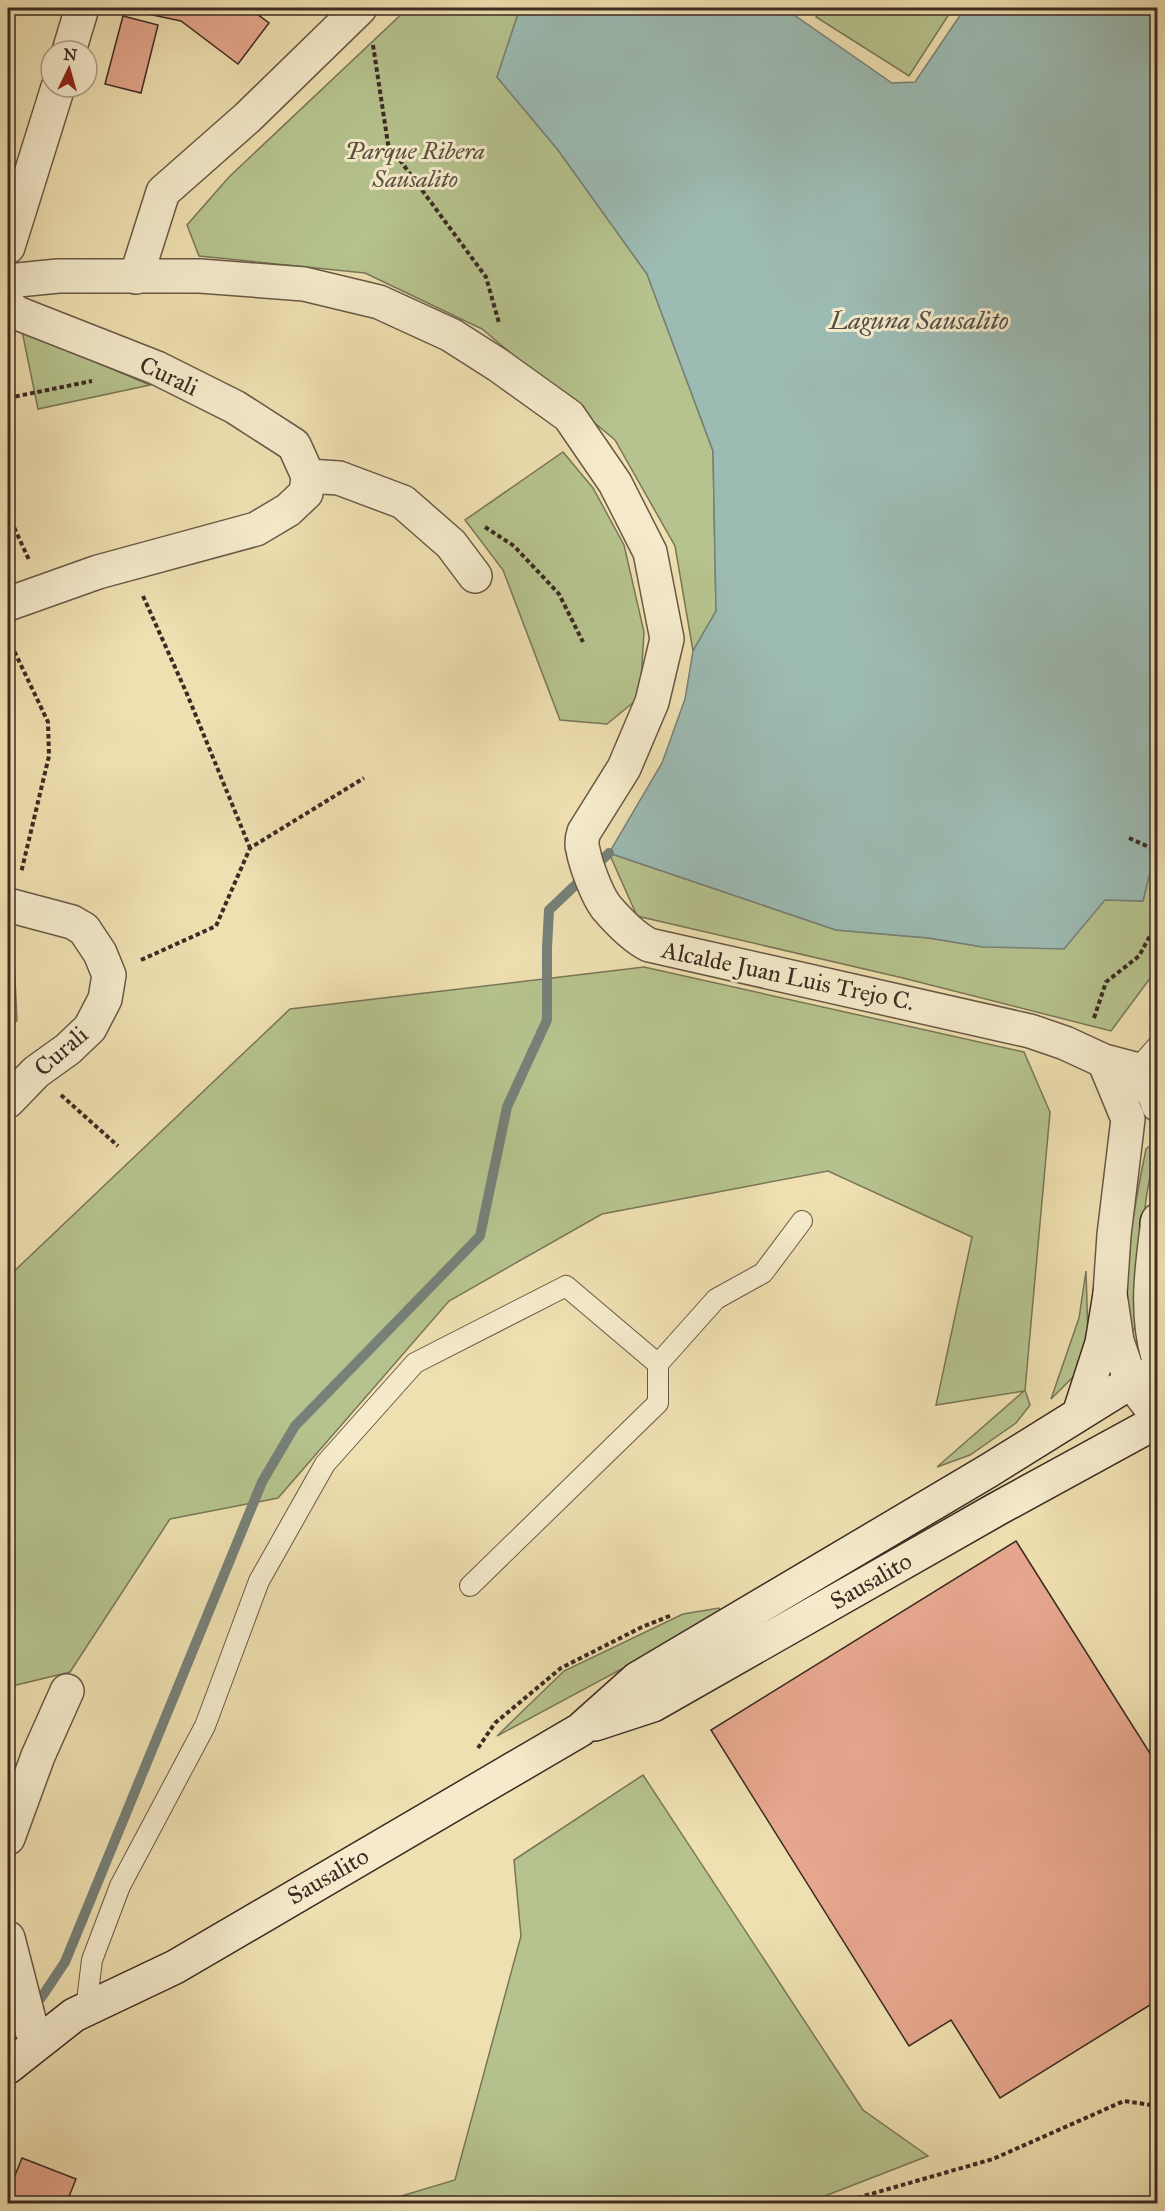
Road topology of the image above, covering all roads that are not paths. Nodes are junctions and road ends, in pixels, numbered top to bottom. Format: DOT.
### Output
graph roads {
  1 [pos="82,8"];
  2 [pos="360,8"];
  3 [pos="73,39"];
  4 [pos="54,99"];
  5 [pos="8,247"];
  6 [pos="136,277"];
  7 [pos="8,281"];
  8 [pos="11,315"];
  9 [pos="308,476"];
  10 [pos="475,576"];
  11 [pos="8,604"];
  12 [pos="10,905"];
  13 [pos="1104,1061"];
  14 [pos="1144,1089"];
  15 [pos="8,1101"];
  16 [pos="802,1221"];
  17 [pos="1157,1222"];
  18 [pos="1110,1294"];
  19 [pos="1158,1357"];
  20 [pos="658,1364"];
  21 [pos="1144,1377"];
  22 [pos="1079,1414"];
  23 [pos="1158,1419"];
  24 [pos="470,1586"];
  25 [pos="67,1691"];
  26 [pos="579,1730"];
  27 [pos="8,1838"];
  28 [pos="8,1938"];
  29 [pos="80,2012"];
  30 [pos="20,2036"];
  31 [pos="8,2067"];
  1 -- 3 [label="street"];
  2 -- 6 [label="street"];
  4 -- 5 [label="street"];
  6 -- 7 [label="street, Alcalde Juan Luis Trejo C."];
  6 -- 13 [label="street, Alcalde Juan Luis Trejo C."];
  8 -- 9 [label="street, Curali"];
  9 -- 10 [label="street"];
  9 -- 11 [label="street"];
  12 -- 15 [label="street, Curali"];
  13 -- 14 [label="street, Sausalito"];
  14 -- 18 [label="street, Sausalito"];
  16 -- 20 [label="lane"];
  17 -- 19 [label="street"];
  18 -- 21 [label="street, Sausalito"];
  18 -- 22 [label="street"];
  20 -- 24 [label="lane"];
  20 -- 29 [label="lane"];
  21 -- 22 [label="street, Sausalito"];
  21 -- 23 [label="street, Sausalito"];
  22 -- 26 [label="street, Sausalito"];
  23 -- 26 [label="street, Sausalito"];
  25 -- 27 [label="street"];
  26 -- 29 [label="street, Sausalito"];
  28 -- 30 [label="street"];
  29 -- 30 [label="street, Sausalito"];
  29 -- 31 [label="street, Sausalito"];
}
